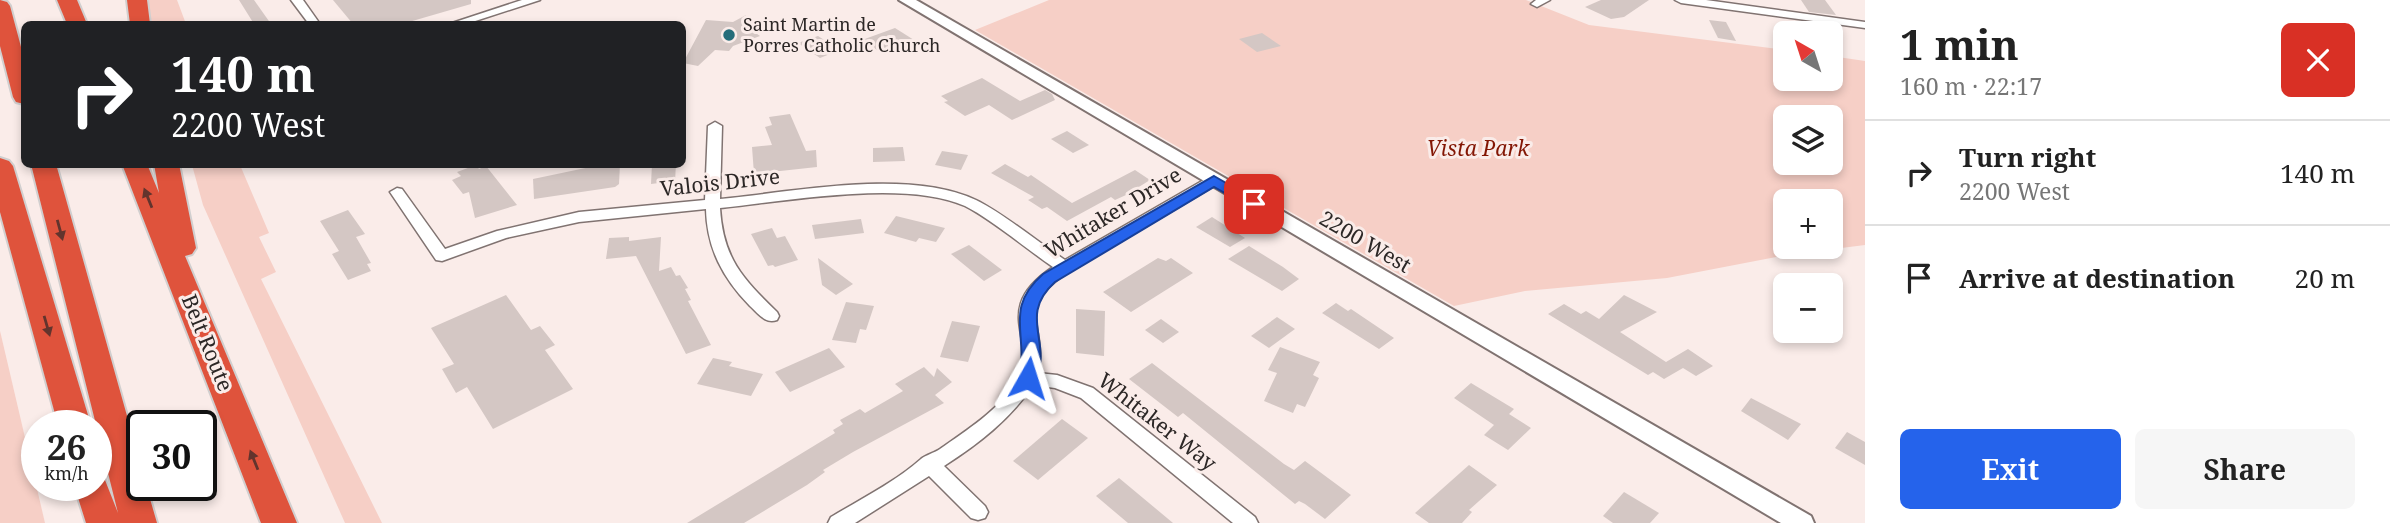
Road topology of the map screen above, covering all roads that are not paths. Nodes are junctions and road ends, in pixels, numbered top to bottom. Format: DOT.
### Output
graph roads {
  1 [pos="67,0"];
  2 [pos="137,0"];
  3 [pos="299,0"];
  4 [pos="534,0"];
  5 [pos="906,0"];
  6 [pos="1682,0"];
  7 [pos="0,6"];
  8 [pos="76,21"];
  9 [pos="140,21"];
  10 [pos="314,21"];
  11 [pos="465,21"];
  12 [pos="1865,25"];
  13 [pos="21,86"];
  14 [pos="715,125"];
  15 [pos="0,166"];
  16 [pos="44,168"];
  17 [pos="136,168"];
  18 [pos="167,168"];
  19 [pos="1214,180"];
  20 [pos="397,192"];
  21 [pos="714,204"];
  22 [pos="1065,268"];
  23 [pos="193,306"];
  24 [pos="771,316"];
  25 [pos="1028,378"];
  26 [pos="71,410"];
  27 [pos="929,463"];
  28 [pos="96,501"];
  29 [pos="978,512"];
  30 [pos="104,523"];
  31 [pos="139,523"];
  32 [pos="279,523"];
  33 [pos="838,523"];
  34 [pos="1248,523"];
  35 [pos="1802,523"];
  1 -- 8 [label="highway"];
  2 -- 9 [label="highway"];
  3 -- 10 [label="street"];
  4 -- 11 [label="street"];
  5 -- 19 [label="street, 2200 West"];
  6 -- 12 [label="street"];
  7 -- 13 [label="highway"];
  14 -- 21 [label="street"];
  15 -- 26 [label="highway, one-way"];
  16 -- 31 [label="highway, one-way"];
  23 -- 17 [label="highway, Belt Route, one-way"];
  18 -- 23 [label="highway"];
  19 -- 22 [label="street, Whitaker Drive"];
  19 -- 35 [label="street, 2200 West"];
  20 -- 21 [label="street, Valois Drive"];
  21 -- 22 [label="street, Valois Drive"];
  21 -- 24 [label="street"];
  22 -- 25 [label="street, Whitaker Drive"];
  32 -- 23 [label="highway, Belt Route, one-way"];
  25 -- 27 [label="street"];
  25 -- 34 [label="street, Whitaker Way"];
  27 -- 29 [label="street"];
  27 -- 33 [label="street"];
  28 -- 30 [label="highway"];
}
